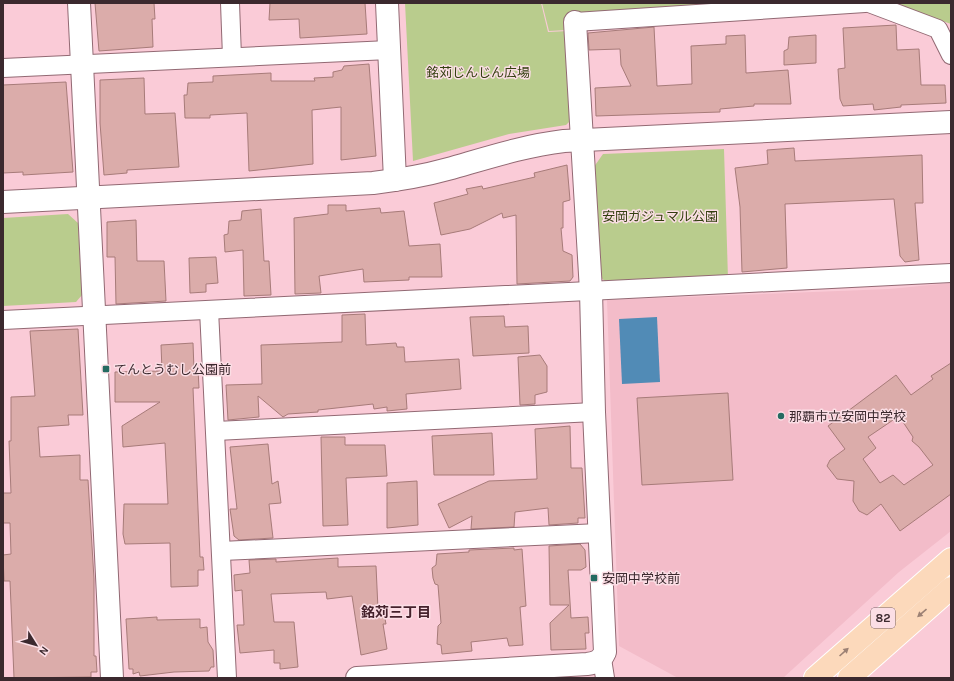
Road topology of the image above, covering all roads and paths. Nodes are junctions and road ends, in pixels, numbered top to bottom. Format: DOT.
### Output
graph roads {
  1 [pos="79,3"];
  2 [pos="230,3"];
  3 [pos="387,3"];
  4 [pos="865,3"];
  5 [pos="869,3"];
  6 [pos="575,22"];
  7 [pos="389,50"];
  8 [pos="951,55"];
  9 [pos="232,57"];
  10 [pos="82,65"];
  11 [pos="3,68"];
  12 [pos="951,122"];
  13 [pos="581,140"];
  14 [pos="395,180"];
  15 [pos="89,198"];
  16 [pos="3,202"];
  17 [pos="951,273"];
  18 [pos="591,291"];
  19 [pos="210,310"];
  20 [pos="95,315"];
  21 [pos="3,320"];
  22 [pos="594,412"];
  23 [pos="216,430"];
  24 [pos="600,533"];
  25 [pos="222,551"];
  26 [pos="951,559"];
  27 [pos="951,588"];
  28 [pos="604,668"];
  29 [pos="112,678"];
  30 [pos="227,678"];
  31 [pos="357,678"];
  32 [pos="815,678"];
  33 [pos="849,678"];
  1 -- 10 [label="street"];
  2 -- 9 [label="street"];
  3 -- 7 [label="street"];
  4 -- 6 [label="street"];
  5 -- 8 [label="street"];
  6 -- 13 [label="street"];
  7 -- 9 [label="street"];
  7 -- 14 [label="street"];
  9 -- 10 [label="street"];
  10 -- 11 [label="street"];
  10 -- 15 [label="street"];
  12 -- 13 [label="street"];
  13 -- 14 [label="street"];
  13 -- 18 [label="street"];
  14 -- 15 [label="street"];
  15 -- 16 [label="street"];
  15 -- 20 [label="street"];
  17 -- 18 [label="street"];
  18 -- 19 [label="street"];
  18 -- 22 [label="street"];
  19 -- 20 [label="street"];
  19 -- 23 [label="street"];
  20 -- 21 [label="street"];
  20 -- 29 [label="street"];
  22 -- 23 [label="street"];
  22 -- 24 [label="street"];
  23 -- 25 [label="street"];
  24 -- 25 [label="street"];
  24 -- 28 [label="street"];
  25 -- 30 [label="street"];
  32 -- 26 [label="main road, 82, one-way"];
  27 -- 33 [label="main road, 82, one-way"];
  28 -- 31 [label="street"];
}
